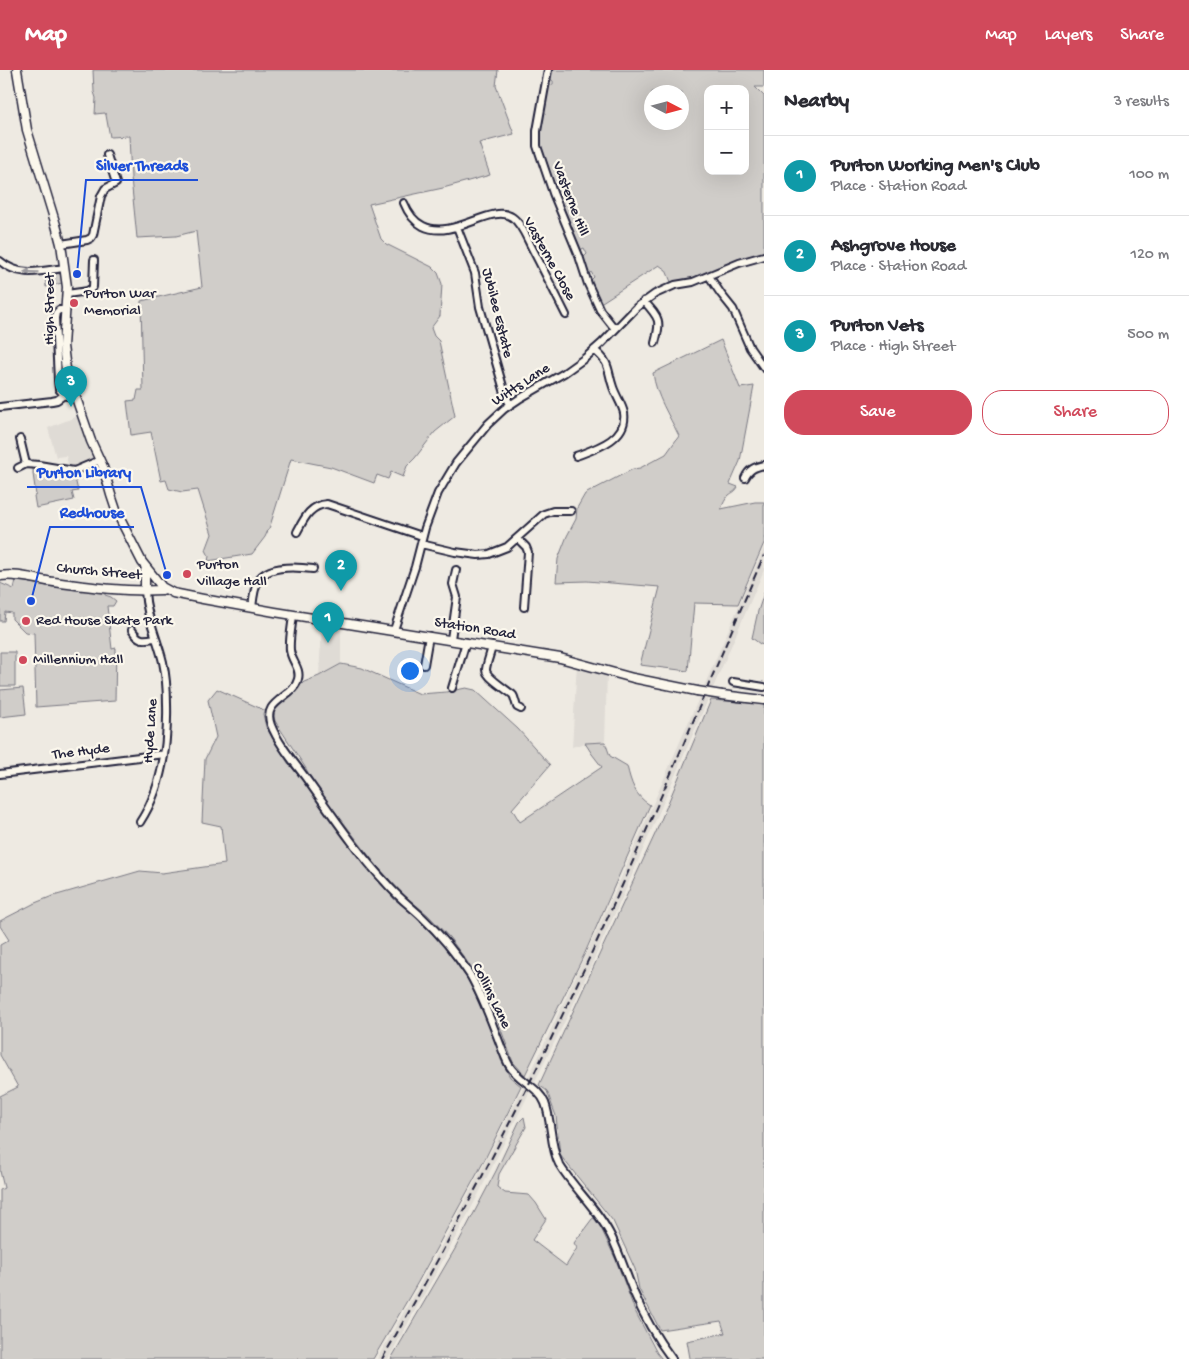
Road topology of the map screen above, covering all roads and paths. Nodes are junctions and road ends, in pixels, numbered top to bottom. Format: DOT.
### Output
graph roads {
  1 [pos="17,70"];
  2 [pos="548,70"];
  3 [pos="107,155"];
  4 [pos="404,203"];
  5 [pos="458,227"];
  6 [pos="61,244"];
  7 [pos="764,256"];
  8 [pos="94,260"];
  9 [pos="0,261"];
  10 [pos="64,268"];
  11 [pos="709,276"];
  12 [pos="67,294"];
  13 [pos="644,302"];
  14 [pos="66,310"];
  15 [pos="566,315"];
  16 [pos="615,329"];
  17 [pos="655,343"];
  18 [pos="594,350"];
  19 [pos="764,368"];
  20 [pos="74,394"];
  21 [pos="64,395"];
  22 [pos="510,404"];
  23 [pos="0,406"];
  24 [pos="20,439"];
  25 [pos="576,456"];
  26 [pos="100,460"];
  27 [pos="26,464"];
  28 [pos="764,465"];
  29 [pos="18,468"];
  30 [pos="745,478"];
  31 [pos="571,511"];
  32 [pos="297,532"];
  33 [pos="422,536"];
  34 [pos="517,538"];
  35 [pos="421,544"];
  36 [pos="146,568"];
  37 [pos="313,569"];
  38 [pos="456,570"];
  39 [pos="0,576"];
  40 [pos="165,589"];
  41 [pos="145,591"];
  42 [pos="179,595"];
  43 [pos="524,607"];
  44 [pos="252,608"];
  45 [pos="293,615"];
  46 [pos="132,630"];
  47 [pos="394,630"];
  48 [pos="429,636"];
  49 [pos="155,638"];
  50 [pos="451,639"];
  51 [pos="466,642"];
  52 [pos="492,646"];
  53 [pos="424,665"];
  54 [pos="733,682"];
  55 [pos="764,687"];
  56 [pos="452,688"];
  57 [pos="764,700"];
  58 [pos="521,709"];
  59 [pos="164,754"];
  60 [pos="0,774"];
  61 [pos="140,822"];
  62 [pos="672,1359"];
  1 -- 6 [label="street, High Street"];
  2 -- 16 [label="street, Vasterne Hill"];
  3 -- 6 [label="street"];
  4 -- 5 [label="street, Vasterne Close"];
  5 -- 15 [label="street, Vasterne Close"];
  5 -- 22 [label="street, Jubilee Estate"];
  6 -- 10 [label="street, High Street"];
  7 -- 11 [label="street, Witts Lane"];
  8 -- 12 [label="street"];
  10 -- 9 [label="street, one-way"];
  10 -- 12 [label="street, High Street"];
  11 -- 13 [label="street, Witts Lane"];
  11 -- 19 [label="street"];
  12 -- 14 [label="street, High Street"];
  13 -- 16 [label="street, Witts Lane"];
  13 -- 17 [label="street"];
  14 -- 20 [label="street, High Street"];
  14 -- 21 [label="street"];
  16 -- 18 [label="street, Witts Lane"];
  18 -- 22 [label="street, Witts Lane"];
  18 -- 25 [label="street"];
  20 -- 21 [label="street"];
  20 -- 26 [label="street, High Street"];
  21 -- 23 [label="street"];
  22 -- 33 [label="street, Witts Lane"];
  24 -- 27 [label="street"];
  26 -- 27 [label="street"];
  26 -- 36 [label="street, High Street"];
  27 -- 29 [label="street"];
  28 -- 30 [label="street"];
  31 -- 34 [label="street"];
  32 -- 33 [label="street"];
  33 -- 35 [label="street, Witts Lane"];
  34 -- 35 [label="street"];
  34 -- 43 [label="street"];
  35 -- 47 [label="street, Witts Lane"];
  36 -- 40 [label="street, High Street"];
  36 -- 41 [label="street"];
  37 -- 44 [label="street"];
  38 -- 50 [label="street"];
  39 -- 41 [label="street, Church Street"];
  40 -- 41 [label="street, Church Street"];
  40 -- 42 [label="street, High Street"];
  41 -- 49 [label="street, Hyde Lane"];
  42 -- 44 [label="street, Station Road"];
  44 -- 45 [label="street, Station Road"];
  45 -- 47 [label="street, Station Road"];
  45 -- 62 [label="street, Collins Lane"];
  46 -- 49 [label="street"];
  47 -- 48 [label="street, Station Road"];
  48 -- 50 [label="street, Station Road"];
  48 -- 53 [label="street"];
  49 -- 59 [label="street, Hyde Lane"];
  50 -- 51 [label="street, Station Road"];
  51 -- 52 [label="street, Station Road"];
  51 -- 56 [label="street"];
  52 -- 57 [label="street, Station Road, bridge"];
  52 -- 58 [label="street"];
  54 -- 55 [label="street"];
  59 -- 60 [label="street, The Hyde"];
  59 -- 61 [label="street, Hyde Lane"];
}
